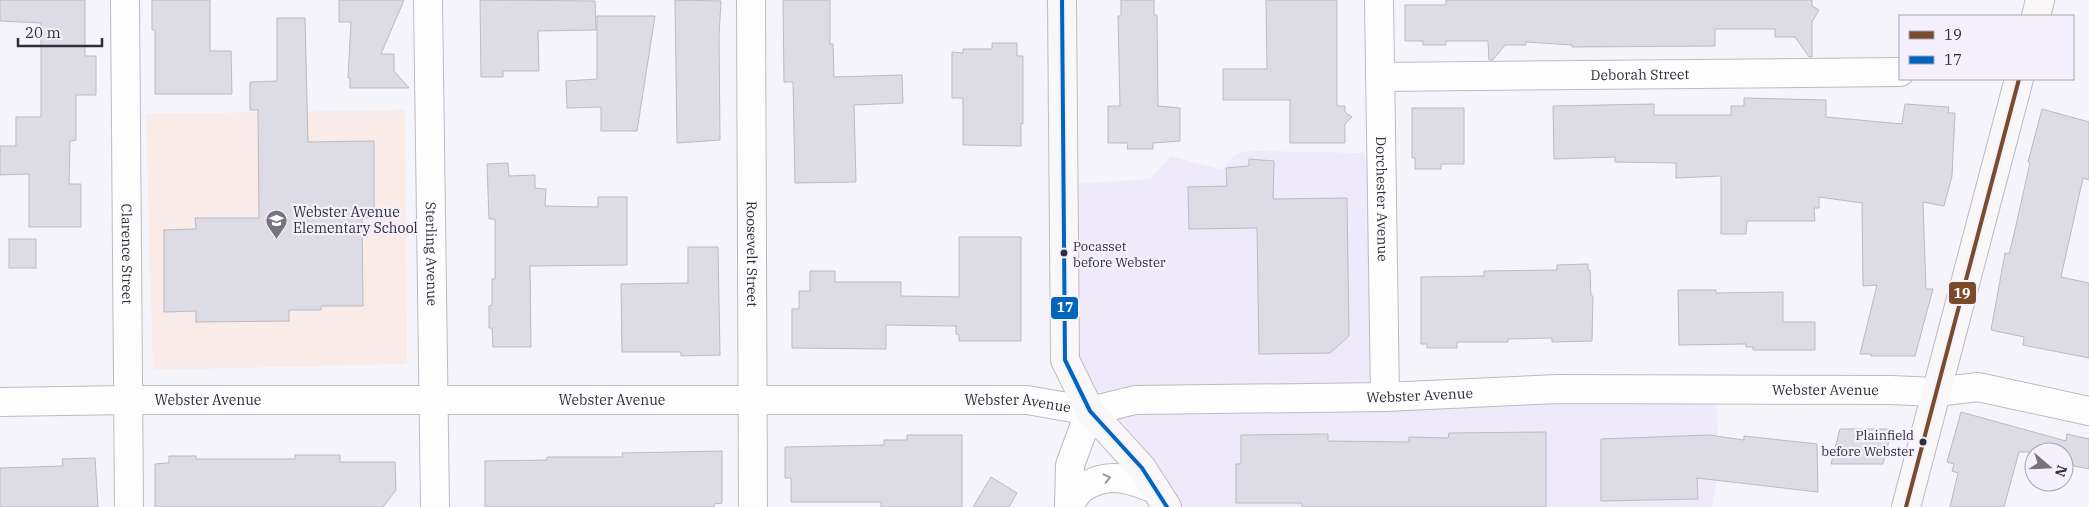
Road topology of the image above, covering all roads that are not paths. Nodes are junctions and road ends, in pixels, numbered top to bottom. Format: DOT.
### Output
graph roads {
  1 [pos="125,0"];
  2 [pos="428,0"];
  3 [pos="751,0"];
  4 [pos="1062,0"];
  5 [pos="1379,0"];
  6 [pos="2040,0"];
  7 [pos="2036,15"];
  8 [pos="1899,72"];
  9 [pos="1380,77"];
  10 [pos="2019,80"];
  11 [pos="1936,392"];
  12 [pos="1385,397"];
  13 [pos="128,400"];
  14 [pos="433,401"];
  15 [pos="0,402"];
  16 [pos="754,402"];
  17 [pos="1090,411"];
  18 [pos="2089,411"];
  19 [pos="1161,498"];
  20 [pos="1069,506"];
  21 [pos="129,507"];
  22 [pos="435,507"];
  23 [pos="753,507"];
  24 [pos="1906,507"];
  1 -- 13 [label="street, Clarence Street"];
  2 -- 14 [label="street, Sterling Avenue"];
  3 -- 16 [label="street, Roosevelt Street"];
  4 -- 17 [label="main road"];
  5 -- 9 [label="street, Dorchester Avenue"];
  6 -- 7 [label="main road"];
  8 -- 9 [label="street, Deborah Street"];
  9 -- 12 [label="street, Dorchester Avenue"];
  10 -- 11 [label="main road"];
  11 -- 12 [label="street, Webster Avenue"];
  11 -- 18 [label="street, Webster Avenue"];
  11 -- 24 [label="main road"];
  12 -- 17 [label="street, Webster Avenue"];
  13 -- 14 [label="street, Webster Avenue"];
  13 -- 15 [label="street, Webster Avenue"];
  13 -- 21 [label="street, Clarence Street"];
  14 -- 16 [label="street, Webster Avenue"];
  14 -- 22 [label="street, Sterling Avenue"];
  16 -- 17 [label="street, Webster Avenue"];
  16 -- 23 [label="street, Roosevelt Street"];
  17 -- 19 [label="main road"];
  17 -- 20 [label="street"];
  20 -- 19 [label="street, one-way"];
}
